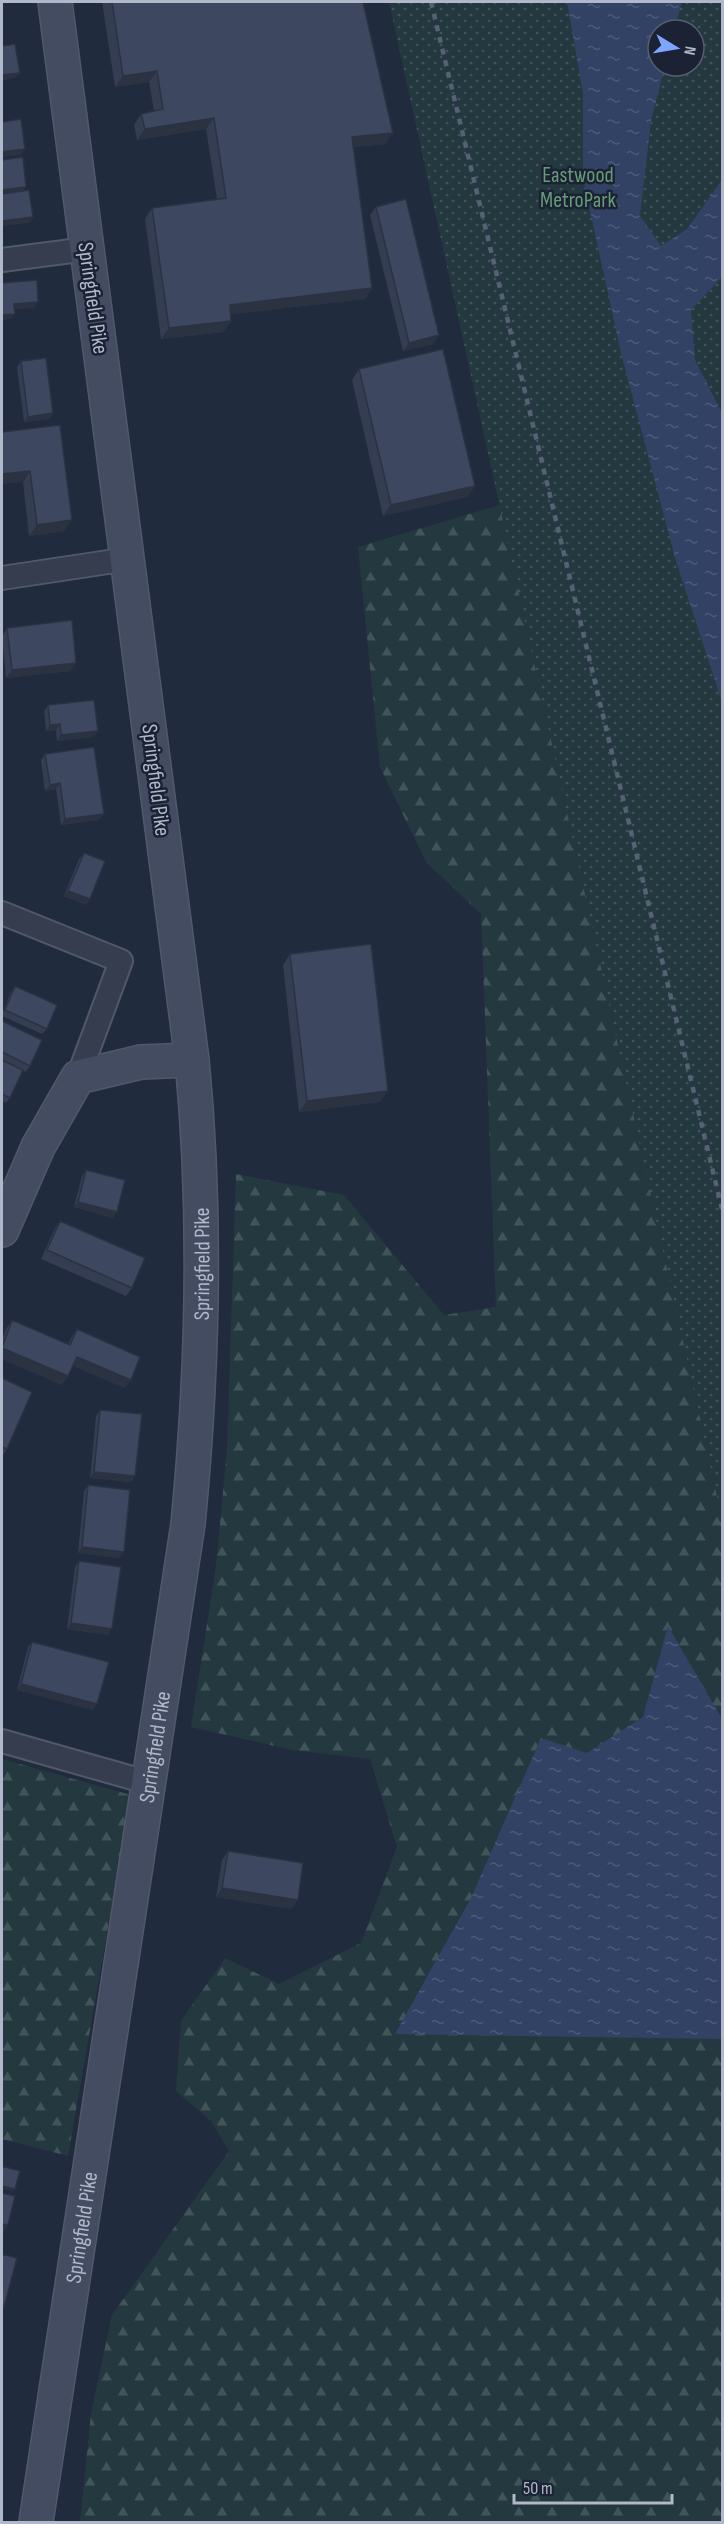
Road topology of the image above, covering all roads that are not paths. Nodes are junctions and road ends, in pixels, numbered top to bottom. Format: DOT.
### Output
graph roads {
  1 [pos="55,2"];
  2 [pos="87,249"];
  3 [pos="2,260"];
  4 [pos="128,559"];
  5 [pos="2,578"];
  6 [pos="2,913"];
  7 [pos="192,1060"];
  8 [pos="78,1077"];
  9 [pos="2,1230"];
  10 [pos="2,1741"];
  11 [pos="150,1783"];
  12 [pos="36,2523"];
  1 -- 2 [label="main road, Springfield Pike"];
  2 -- 3 [label="street"];
  2 -- 4 [label="main road, Springfield Pike"];
  4 -- 5 [label="street"];
  4 -- 7 [label="main road, Springfield Pike"];
  6 -- 8 [label="street"];
  7 -- 8 [label="main road"];
  7 -- 11 [label="main road, Springfield Pike"];
  8 -- 9 [label="main road"];
  10 -- 11 [label="street"];
  11 -- 12 [label="main road, Springfield Pike"];
}
